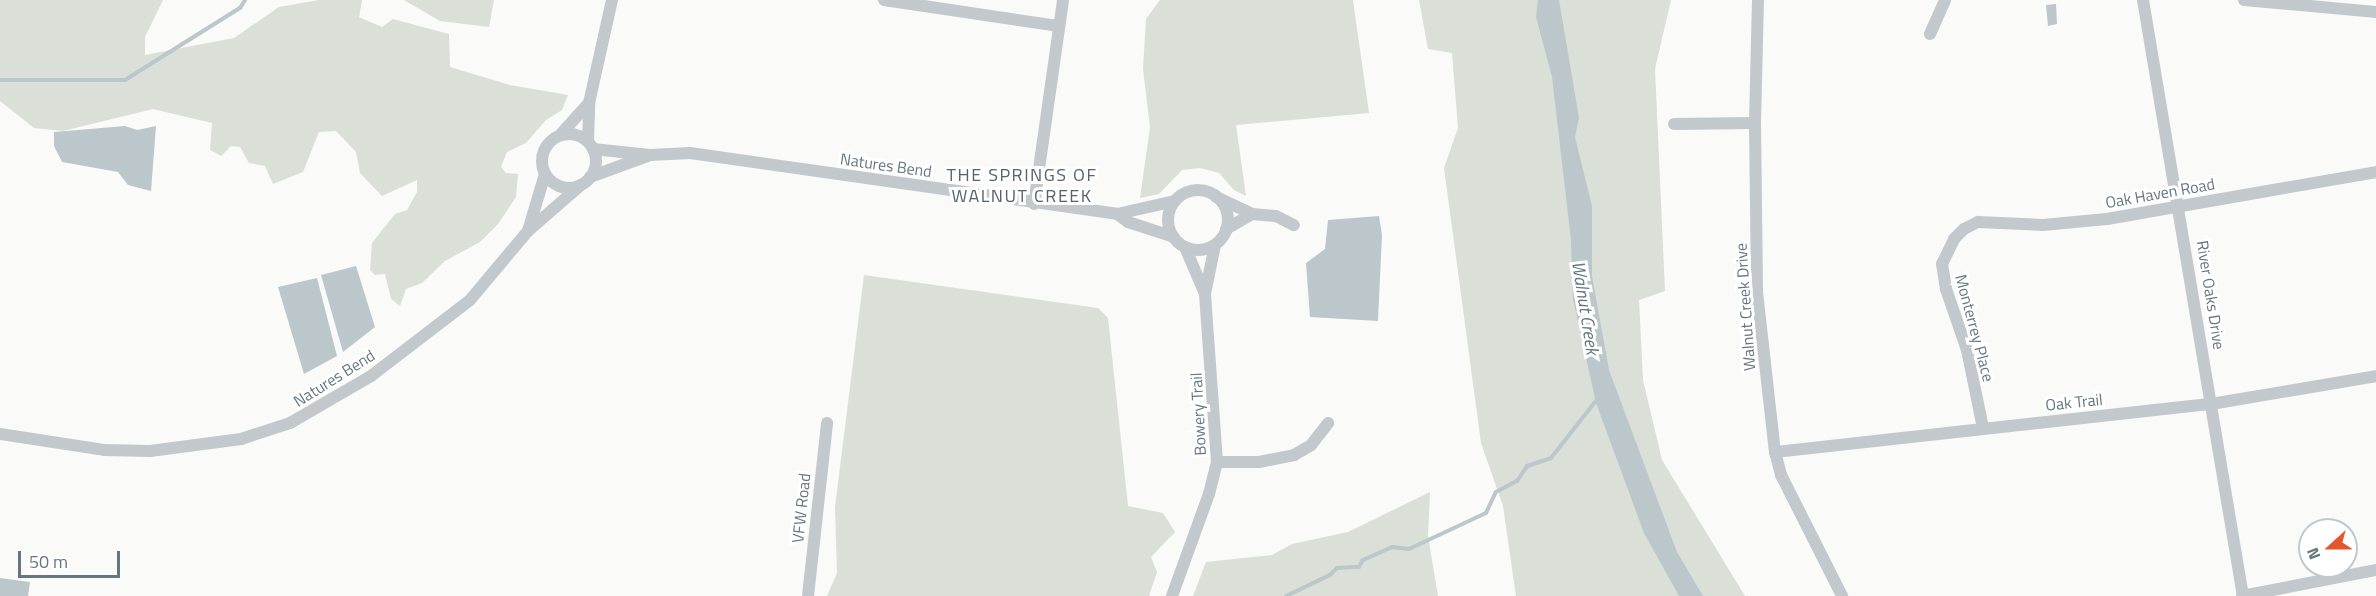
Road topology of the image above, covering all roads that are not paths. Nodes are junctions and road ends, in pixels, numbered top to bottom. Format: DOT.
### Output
graph roads {
  1 [pos="612,0"];
  2 [pos="884,0"];
  3 [pos="1063,0"];
  4 [pos="1758,0"];
  5 [pos="1945,0"];
  6 [pos="2143,0"];
  7 [pos="2244,0"];
  8 [pos="2376,12"];
  9 [pos="1059,26"];
  10 [pos="1930,34"];
  11 [pos="589,102"];
  12 [pos="1755,123"];
  13 [pos="1674,124"];
  14 [pos="560,135"];
  15 [pos="591,145"];
  16 [pos="650,155"];
  17 [pos="2376,172"];
  18 [pos="545,174"];
  19 [pos="586,181"];
  20 [pos="1216,197"];
  21 [pos="1175,201"];
  22 [pos="1034,204"];
  23 [pos="2180,206"];
  24 [pos="1117,214"];
  25 [pos="1252,214"];
  26 [pos="1294,225"];
  27 [pos="1226,229"];
  28 [pos="528,231"];
  29 [pos="1174,237"];
  30 [pos="1953,239"];
  31 [pos="1215,245"];
  32 [pos="1185,248"];
  33 [pos="1205,294"];
  34 [pos="2376,376"];
  35 [pos="2211,404"];
  36 [pos="827,423"];
  37 [pos="1328,423"];
  38 [pos="1983,428"];
  39 [pos="0,434"];
  40 [pos="1775,452"];
  41 [pos="1217,462"];
  42 [pos="2376,570"];
  43 [pos="808,596"];
  44 [pos="1172,596"];
  45 [pos="1842,596"];
  46 [pos="2243,596"];
  1 -- 11 [label="street"];
  2 -- 9 [label="street"];
  3 -- 9 [label="street"];
  4 -- 12 [label="street, Walnut Creek Drive"];
  5 -- 10 [label="street"];
  6 -- 23 [label="street, River Oaks Drive"];
  7 -- 8 [label="street"];
  9 -- 22 [label="street"];
  11 -- 14 [label="street"];
  11 -- 15 [label="street"];
  12 -- 13 [label="street"];
  12 -- 40 [label="street, Walnut Creek Drive"];
  14 -- 15 [label="street"];
  14 -- 18 [label="street"];
  15 -- 16 [label="street, Natures Bend"];
  15 -- 19 [label="street"];
  16 -- 19 [label="street, Natures Bend"];
  16 -- 22 [label="street, Natures Bend"];
  17 -- 23 [label="street, Oak Haven Road"];
  18 -- 19 [label="street"];
  18 -- 28 [label="street, Natures Bend"];
  19 -- 28 [label="street, Natures Bend"];
  20 -- 21 [label="street"];
  20 -- 25 [label="street"];
  20 -- 27 [label="street"];
  21 -- 24 [label="street, Natures Bend"];
  21 -- 29 [label="street"];
  22 -- 24 [label="street, Natures Bend"];
  23 -- 30 [label="street, Oak Haven Road"];
  23 -- 35 [label="street, River Oaks Drive"];
  24 -- 29 [label="street, Natures Bend"];
  25 -- 26 [label="street"];
  25 -- 27 [label="street"];
  27 -- 31 [label="street"];
  28 -- 39 [label="street, Natures Bend"];
  29 -- 32 [label="street"];
  30 -- 38 [label="street, Monterrey Place"];
  31 -- 32 [label="street"];
  31 -- 33 [label="street, Bowery Trail"];
  32 -- 33 [label="street, Bowery Trail"];
  33 -- 41 [label="street, Bowery Trail"];
  34 -- 35 [label="street, Oak Trail"];
  35 -- 38 [label="street, Oak Trail"];
  35 -- 46 [label="street, River Oaks Drive"];
  36 -- 43 [label="street, VFW Road"];
  37 -- 41 [label="street"];
  38 -- 40 [label="street, Oak Trail"];
  40 -- 45 [label="street, Walnut Creek Drive"];
  41 -- 44 [label="street, Bowery Trail"];
  42 -- 46 [label="street"];
}
